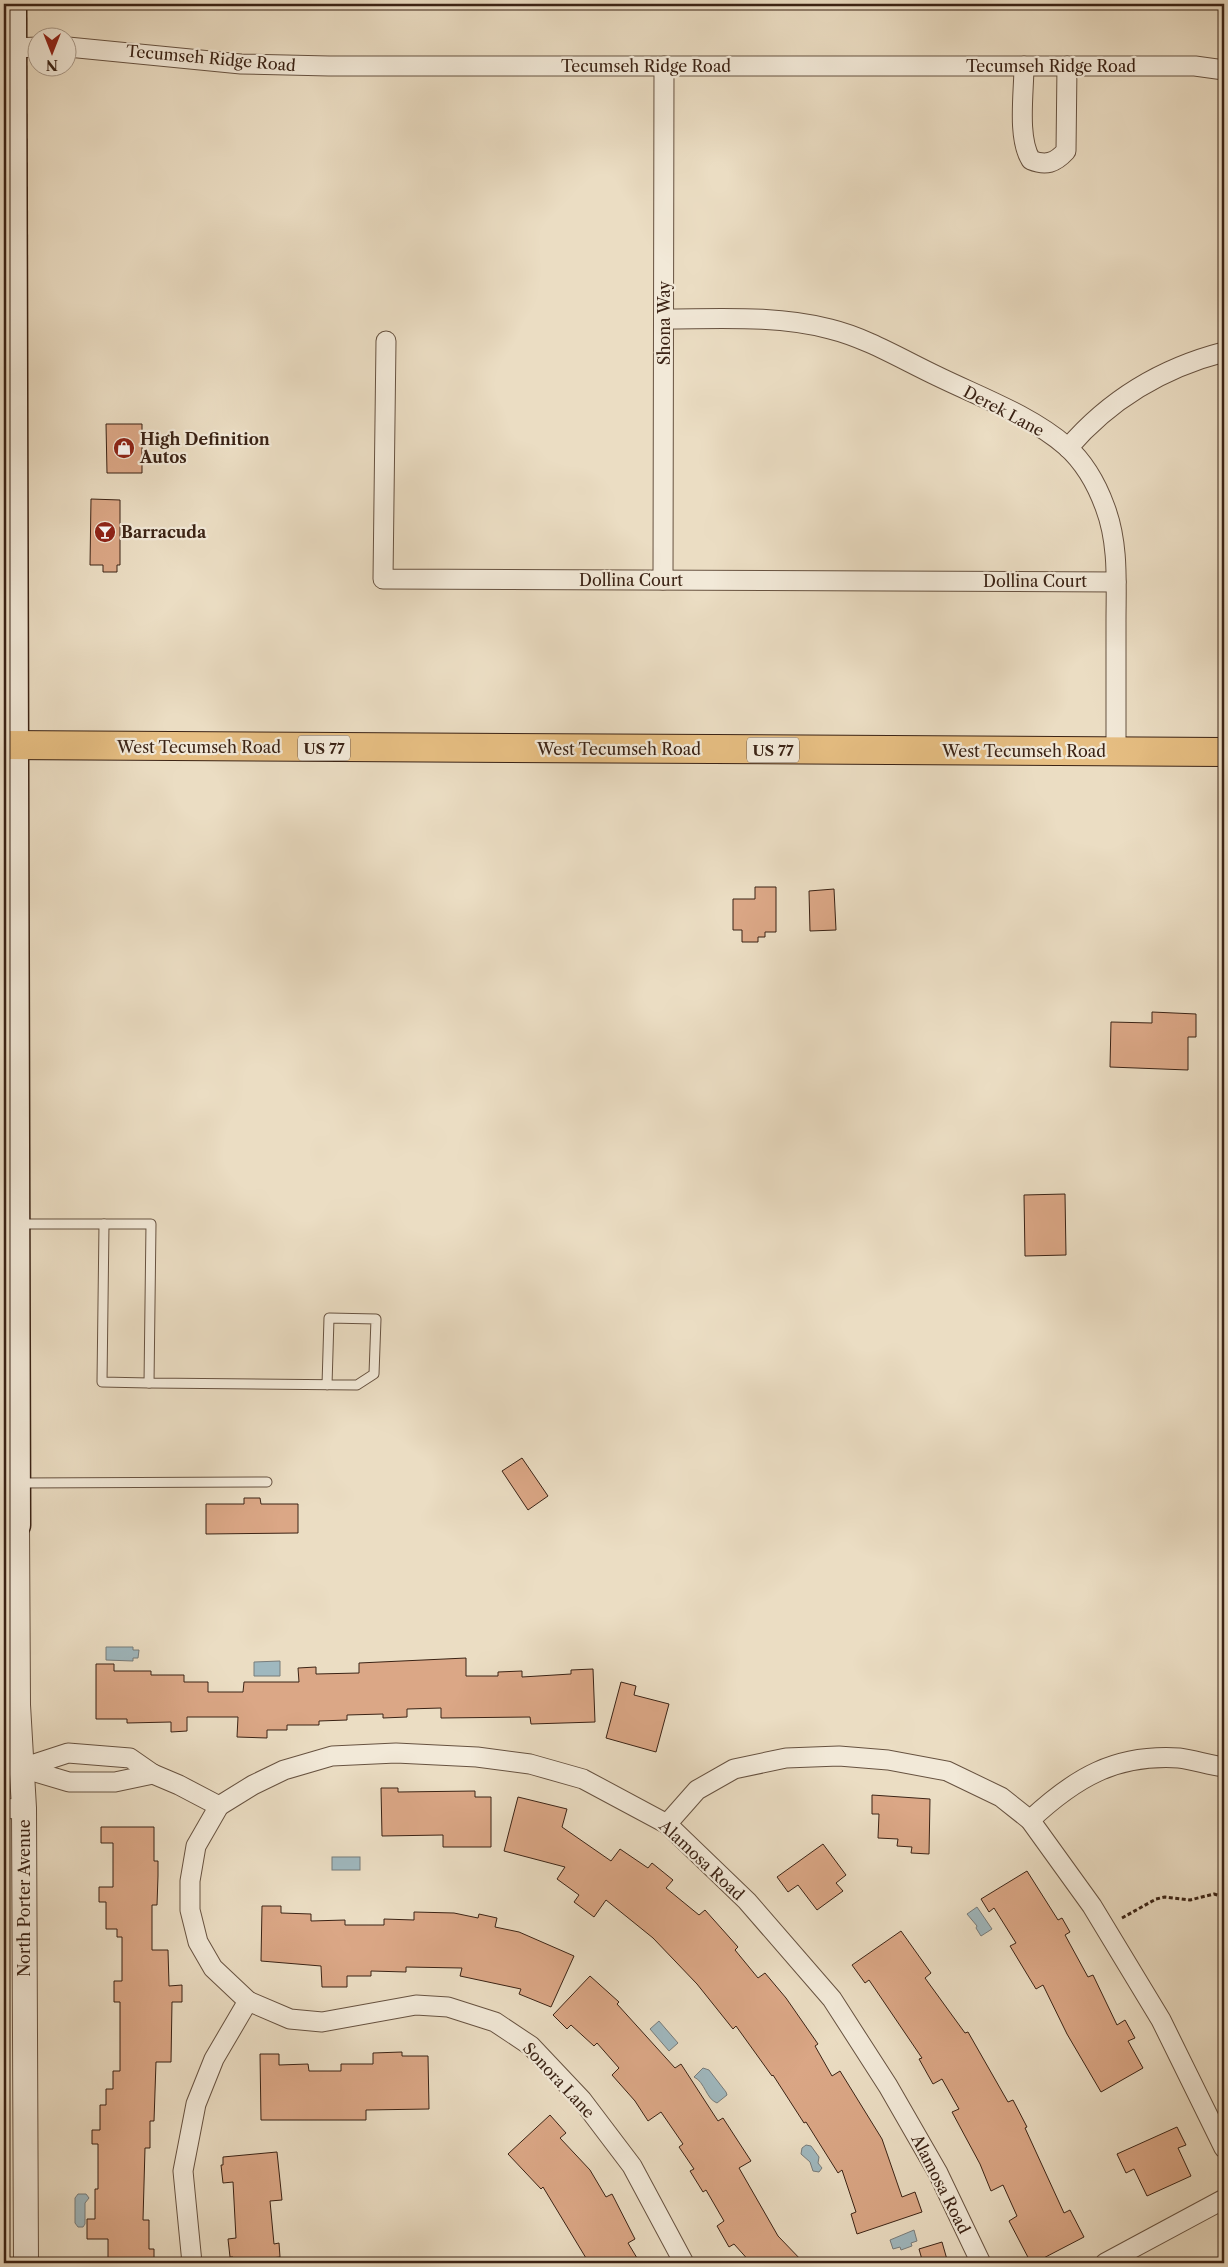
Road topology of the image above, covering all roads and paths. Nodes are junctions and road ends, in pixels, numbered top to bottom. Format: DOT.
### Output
graph roads {
  1 [pos="13,4"];
  2 [pos="25,47"];
  3 [pos="78,48"];
  4 [pos="664,66"];
  5 [pos="1024,66"];
  6 [pos="1067,66"];
  7 [pos="1224,70"];
  8 [pos="664,319"];
  9 [pos="386,341"];
  10 [pos="1224,352"];
  11 [pos="1068,448"];
  12 [pos="663,580"];
  13 [pos="1116,582"];
  14 [pos="9,745"];
  15 [pos="1116,751"];
  16 [pos="1224,752"];
  17 [pos="15,1224"];
  18 [pos="104,1224"];
  19 [pos="149,1383"];
  20 [pos="327,1385"];
  21 [pos="267,1482"];
  22 [pos="17,1483"];
  23 [pos="17,1525"];
  24 [pos="1224,1767"];
  25 [pos="22,1768"];
  26 [pos="152,1774"];
  27 [pos="219,1806"];
  28 [pos="14,1808"];
  29 [pos="1030,1820"];
  30 [pos="667,1824"];
  31 [pos="1224,1897"];
  32 [pos="1122,1918"];
  33 [pos="248,2001"];
  34 [pos="1224,2148"];
  35 [pos="1224,2199"];
  36 [pos="26,2263"];
  37 [pos="192,2263"];
  38 [pos="684,2263"];
  39 [pos="981,2263"];
  40 [pos="1105,2263"];
  1 -- 2 [label="main road, North Porter Avenue"];
  2 -- 14 [label="main road, North Porter Avenue"];
  3 -- 4 [label="street, Tecumseh Ridge Road"];
  4 -- 5 [label="street, Tecumseh Ridge Road"];
  4 -- 8 [label="street, Shona Way"];
  5 -- 6 [label="street, Tecumseh Ridge Road"];
  5 -- 6 [label="street"];
  6 -- 7 [label="street, Tecumseh Ridge Road"];
  8 -- 11 [label="street, Derek Lane"];
  8 -- 12 [label="street, Shona Way"];
  9 -- 12 [label="street, Dollina Court"];
  10 -- 11 [label="street"];
  11 -- 13 [label="street, Derek Lane"];
  12 -- 13 [label="street, Dollina Court"];
  13 -- 15 [label="street, Derek Lane"];
  14 -- 15 [label="main road, West Tecumseh Road / US 77"];
  14 -- 17 [label="main road, North Porter Avenue"];
  15 -- 16 [label="main road, West Tecumseh Road / US 77"];
  17 -- 18 [label="lane"];
  17 -- 22 [label="main road, North Porter Avenue"];
  18 -- 19 [label="lane"];
  18 -- 19 [label="lane"];
  19 -- 20 [label="lane"];
  20 -- 20 [label="lane"];
  21 -- 22 [label="lane"];
  22 -- 23 [label="main road, North Porter Avenue"];
  23 -- 25 [label="street, North Porter Avenue"];
  24 -- 29 [label="street"];
  25 -- 26 [label="street"];
  25 -- 26 [label="street"];
  25 -- 28 [label="street, North Porter Avenue"];
  26 -- 27 [label="street"];
  27 -- 30 [label="street, Alamosa Road"];
  27 -- 33 [label="street, Alamosa Road"];
  28 -- 36 [label="street, North Porter Avenue"];
  29 -- 30 [label="street"];
  29 -- 34 [label="street"];
  30 -- 39 [label="street, Alamosa Road"];
  31 -- 32 [label="path"];
  33 -- 37 [label="street"];
  33 -- 38 [label="street, Sonora Lane"];
  35 -- 40 [label="street"];
}
